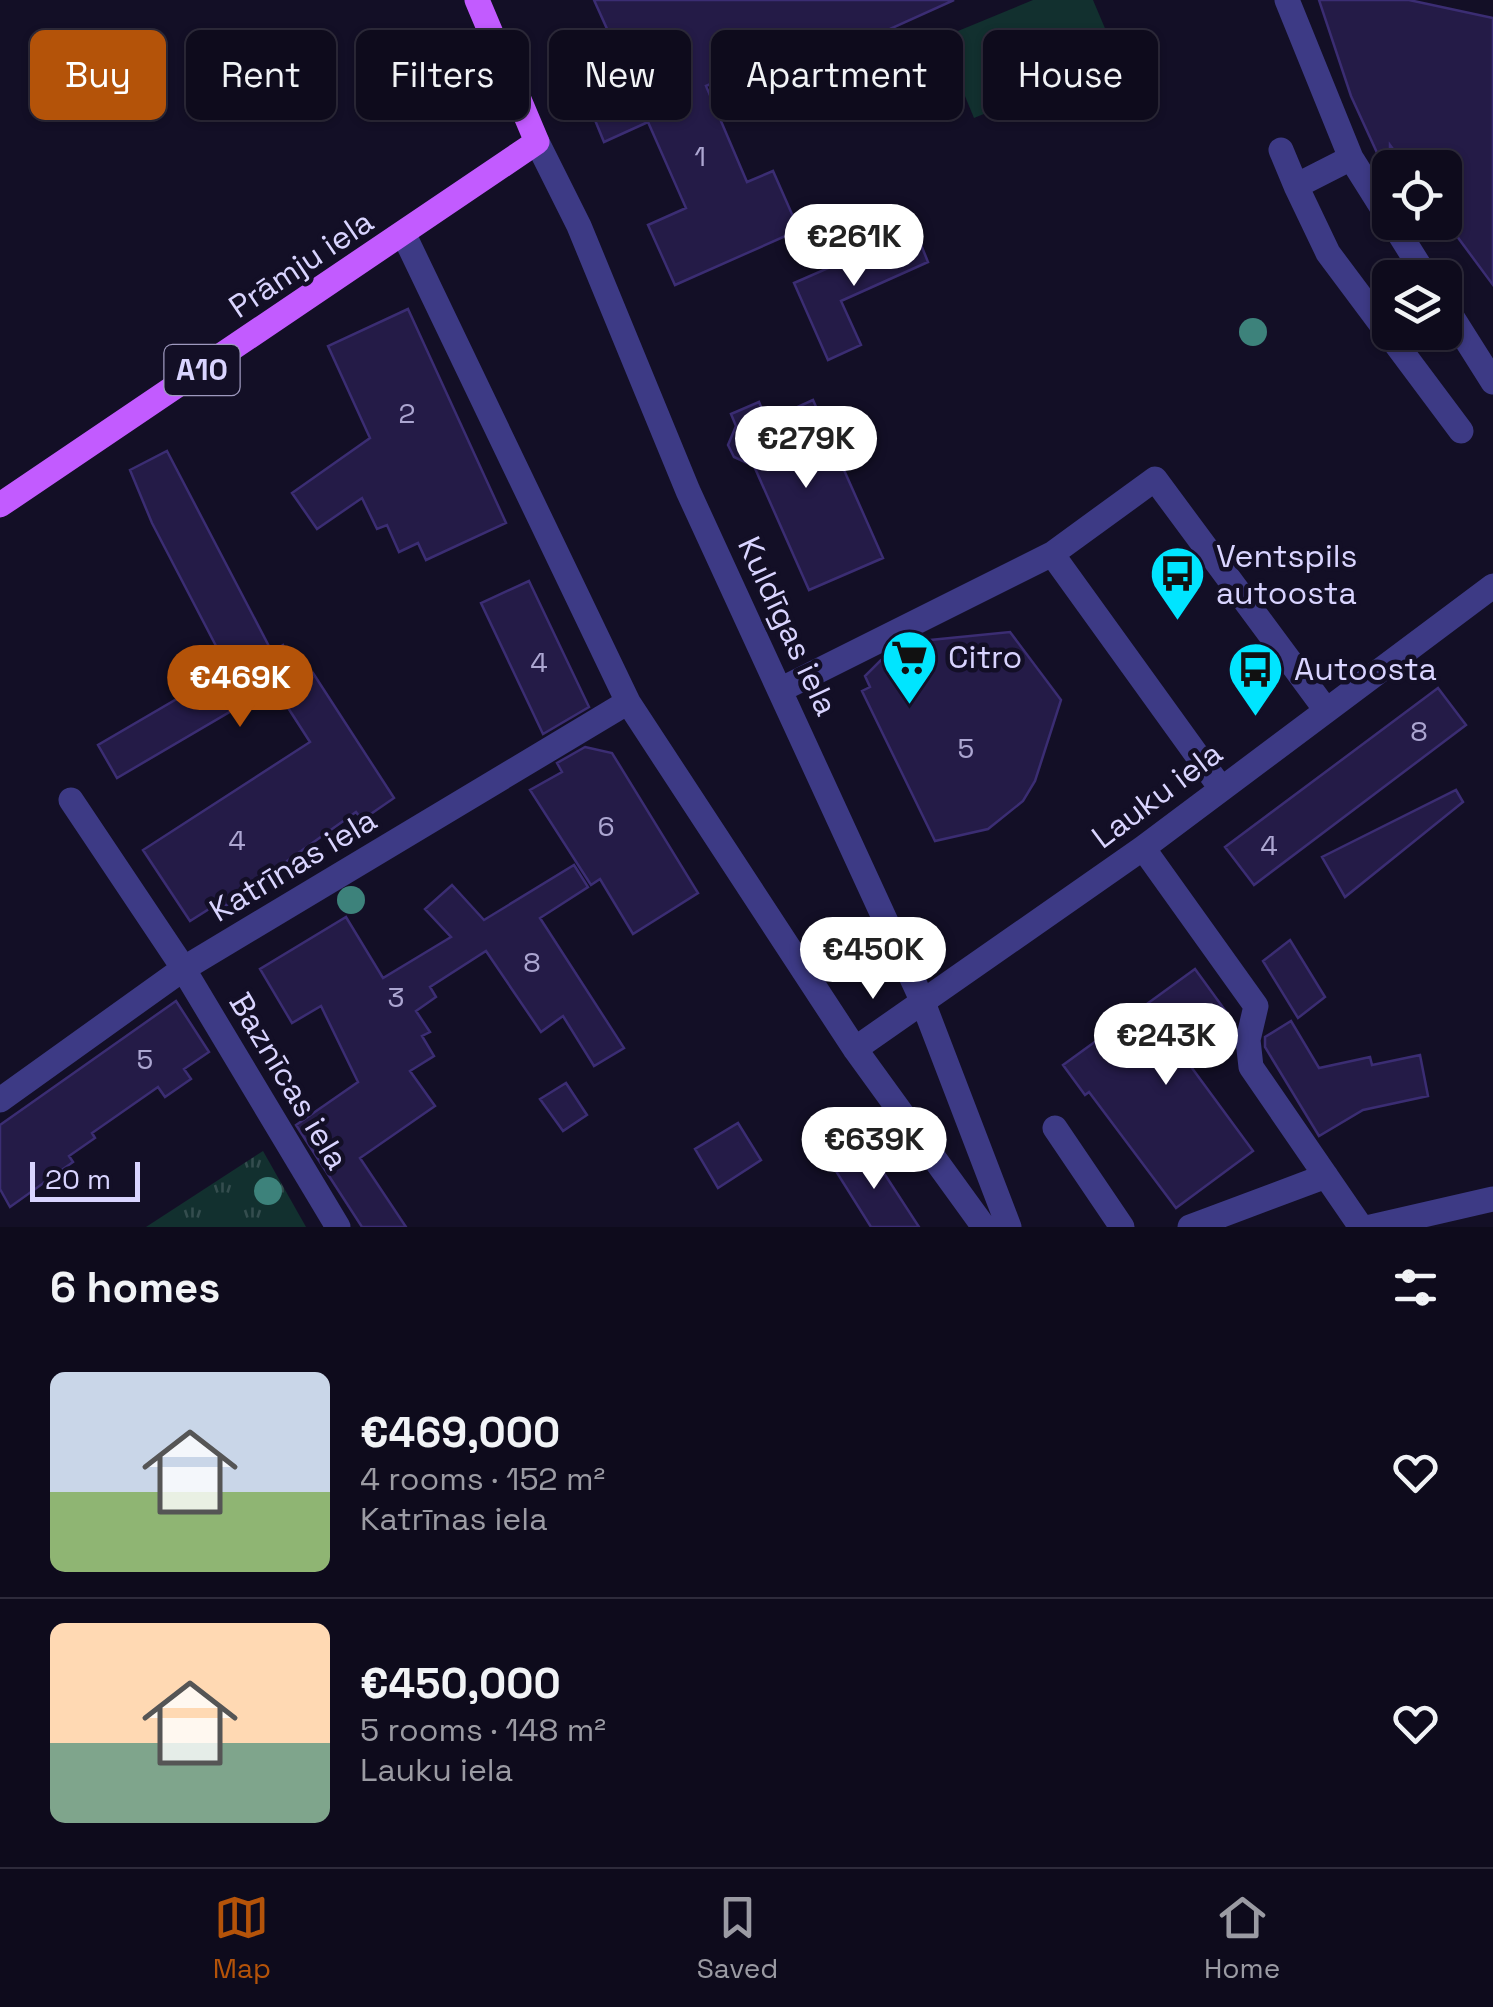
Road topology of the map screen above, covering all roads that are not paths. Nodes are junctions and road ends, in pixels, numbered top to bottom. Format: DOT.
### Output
graph roads {
  1 [pos="477,0"];
  2 [pos="1286,0"];
  3 [pos="538,142"];
  4 [pos="1281,150"];
  5 [pos="1351,158"];
  6 [pos="1296,186"];
  7 [pos="1372,191"];
  8 [pos="404,234"];
  9 [pos="1462,333"];
  10 [pos="1493,381"];
  11 [pos="1461,431"];
  12 [pos="0,505"];
  13 [pos="1052,554"];
  14 [pos="1493,586"];
  15 [pos="782,689"];
  16 [pos="628,702"];
  17 [pos="1326,710"];
  18 [pos="1220,788"];
  19 [pos="70,800"];
  20 [pos="1143,848"];
  21 [pos="183,969"];
  22 [pos="922,1000"];
  23 [pos="855,1049"];
  24 [pos="0,1100"];
  25 [pos="1055,1128"];
  26 [pos="1326,1176"];
  27 [pos="1493,1199"];
  28 [pos="338,1227"];
  29 [pos="984,1227"];
  30 [pos="1009,1227"];
  31 [pos="1122,1227"];
  32 [pos="1190,1227"];
  33 [pos="1361,1227"];
  34 [pos="1371,1227"];
  1 -- 3 [label="main road, Kuldīgas iela"];
  2 -- 5 [label="street"];
  3 -- 8 [label="main road, Prāmju iela / A10"];
  3 -- 15 [label="street, Kuldīgas iela"];
  4 -- 6 [label="street"];
  5 -- 6 [label="street"];
  5 -- 7 [label="street"];
  6 -- 11 [label="street"];
  8 -- 12 [label="main road, Prāmju iela / A10"];
  8 -- 16 [label="street"];
  9 -- 10 [label="street"];
  13 -- 15 [label="street"];
  13 -- 17 [label="street"];
  13 -- 18 [label="street"];
  14 -- 17 [label="street, Lauku iela"];
  15 -- 22 [label="street, Kuldīgas iela"];
  16 -- 21 [label="street, Katrīnas iela"];
  16 -- 23 [label="street"];
  17 -- 18 [label="street, Lauku iela"];
  18 -- 20 [label="street, Lauku iela"];
  19 -- 21 [label="street, Baznīcas iela"];
  20 -- 22 [label="street, Lauku iela"];
  20 -- 26 [label="street"];
  21 -- 24 [label="street, Katrīnas iela"];
  21 -- 28 [label="street, Baznīcas iela"];
  22 -- 23 [label="street, Lauku iela"];
  22 -- 30 [label="street, Kuldīgas iela"];
  23 -- 29 [label="street"];
  25 -- 31 [label="street"];
  26 -- 32 [label="street"];
  26 -- 33 [label="street"];
  27 -- 34 [label="street"];
}
